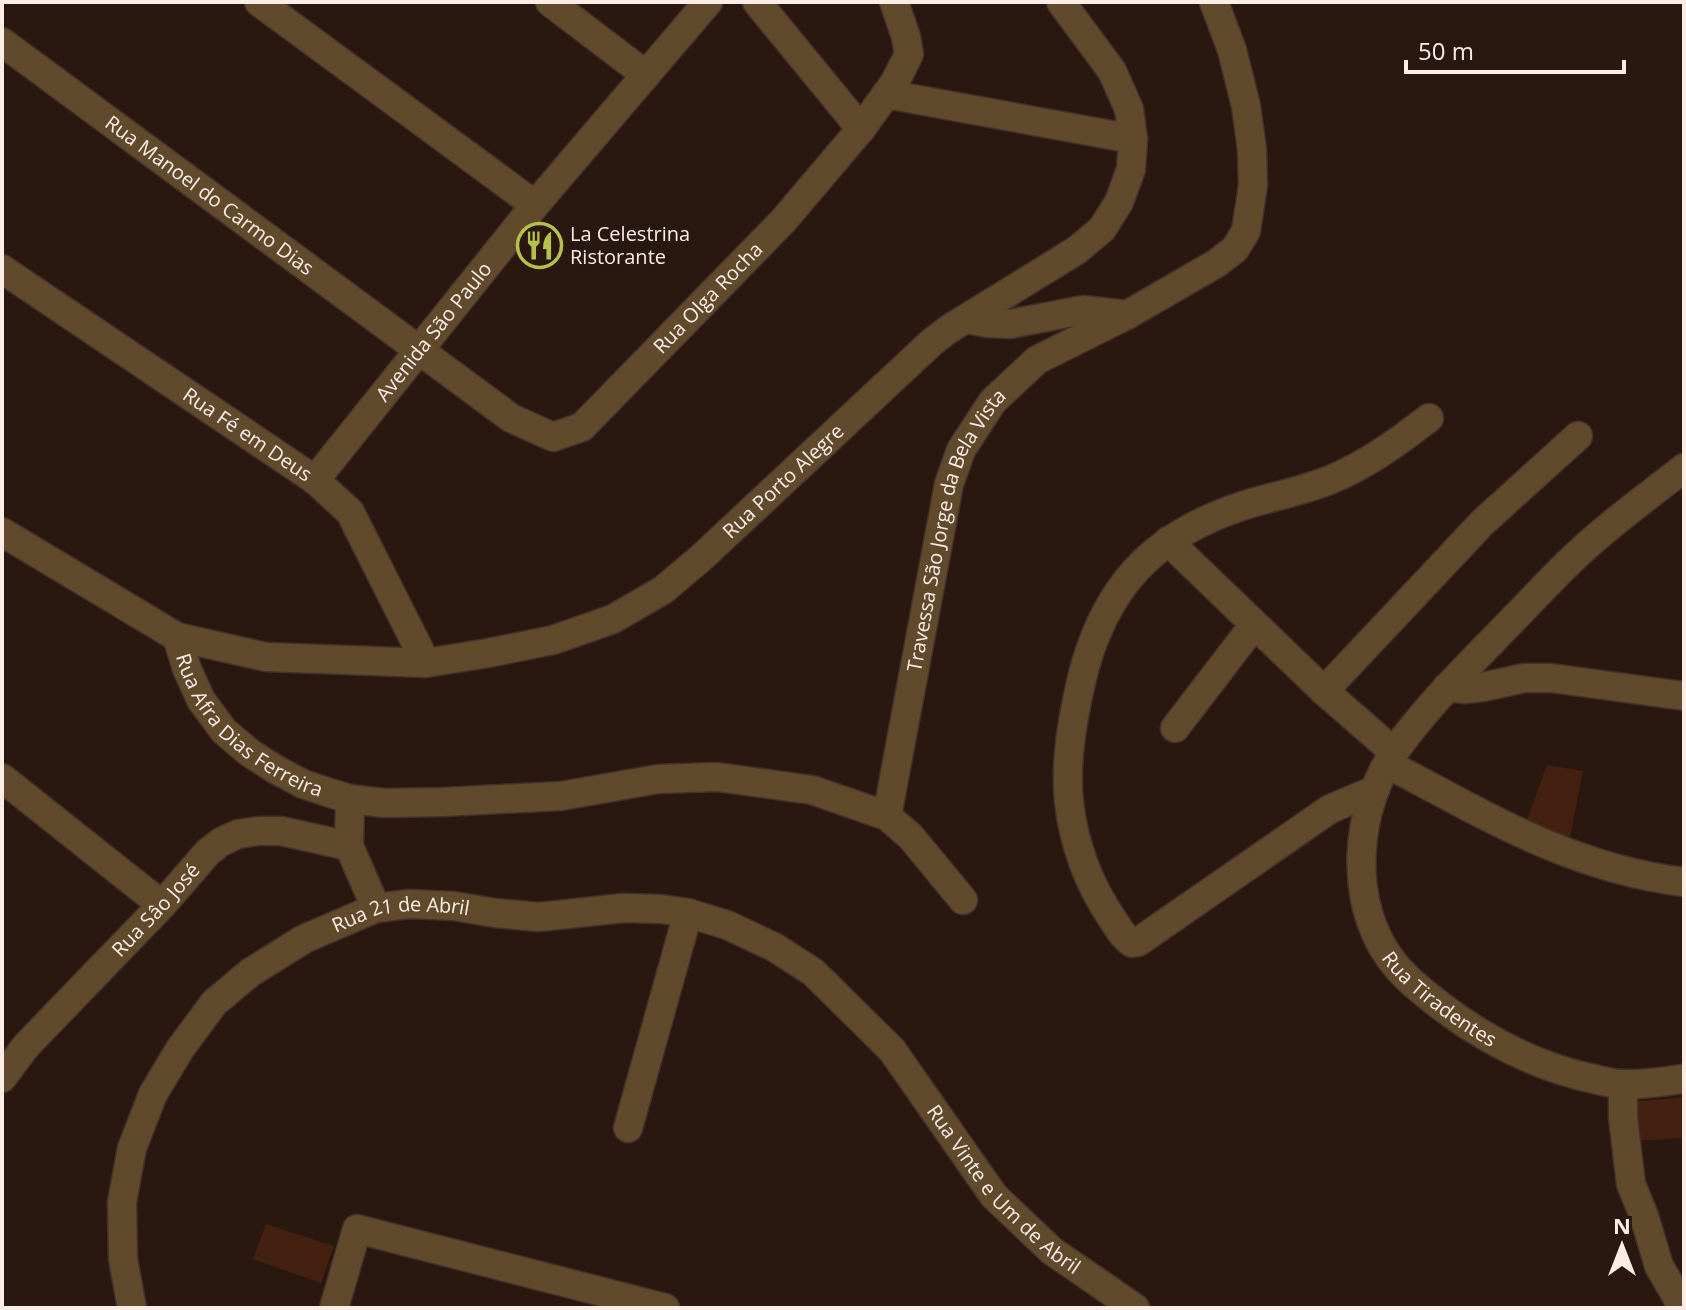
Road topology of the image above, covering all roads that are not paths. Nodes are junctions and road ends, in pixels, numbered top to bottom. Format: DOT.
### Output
graph roads {
  1 [pos="259,2"];
  2 [pos="550,2"];
  3 [pos="708,2"];
  4 [pos="757,2"];
  5 [pos="894,2"];
  6 [pos="1061,2"];
  7 [pos="1214,2"];
  8 [pos="2,42"];
  9 [pos="646,75"];
  10 [pos="886,94"];
  11 [pos="861,129"];
  12 [pos="1133,139"];
  13 [pos="535,205"];
  14 [pos="2,269"];
  15 [pos="1127,315"];
  16 [pos="966,319"];
  17 [pos="418,350"];
  18 [pos="1429,418"];
  19 [pos="1578,436"];
  20 [pos="1684,468"];
  21 [pos="315,480"];
  22 [pos="2,532"];
  23 [pos="1168,541"];
  24 [pos="1254,625"];
  25 [pos="177,637"];
  26 [pos="426,663"];
  27 [pos="1447,687"];
  28 [pos="1324,691"];
  29 [pos="1684,696"];
  30 [pos="1175,728"];
  31 [pos="1391,758"];
  32 [pos="2,778"];
  33 [pos="1375,790"];
  34 [pos="350,799"];
  35 [pos="887,816"];
  36 [pos="349,846"];
  37 [pos="1684,882"];
  38 [pos="963,900"];
  39 [pos="162,905"];
  40 [pos="376,908"];
  41 [pos="688,913"];
  42 [pos="892,1050"];
  43 [pos="2,1078"];
  44 [pos="1684,1079"];
  45 [pos="1623,1084"];
  46 [pos="628,1128"];
  47 [pos="1681,1302"];
  48 [pos="132,1308"];
  49 [pos="334,1308"];
  50 [pos="665,1308"];
  51 [pos="1135,1308"];
  1 -- 13 [label="street"];
  2 -- 9 [label="street"];
  3 -- 9 [label="street, Avenida São Paulo"];
  4 -- 11 [label="street"];
  5 -- 10 [label="street, Rua Olga Rocha"];
  6 -- 12 [label="street, Rua Porto Alegre"];
  7 -- 15 [label="street, Travessa São Jorge da Bela Vista"];
  8 -- 17 [label="street, Rua Manoel do Carmo Dias"];
  9 -- 13 [label="street, Avenida São Paulo"];
  10 -- 11 [label="street, Rua Olga Rocha"];
  10 -- 12 [label="street"];
  11 -- 17 [label="street, Rua Olga Rocha"];
  12 -- 16 [label="street, Rua Porto Alegre"];
  13 -- 17 [label="street, Avenida São Paulo"];
  14 -- 21 [label="street, Rua Fé em Deus"];
  15 -- 16 [label="street"];
  15 -- 35 [label="street, Travessa São Jorge da Bela Vista"];
  16 -- 26 [label="street, Rua Porto Alegre"];
  17 -- 21 [label="street, Avenida São Paulo"];
  18 -- 23 [label="street"];
  19 -- 28 [label="street"];
  20 -- 27 [label="street, Rua Tiradentes"];
  21 -- 26 [label="street, Rua Fé em Deus"];
  22 -- 25 [label="street, Rua Afra Dias Ferreira"];
  23 -- 24 [label="street"];
  23 -- 33 [label="street"];
  24 -- 28 [label="street"];
  24 -- 30 [label="street"];
  25 -- 26 [label="street, Rua Porto Alegre"];
  25 -- 34 [label="street, Rua Afra Dias Ferreira"];
  27 -- 29 [label="street"];
  27 -- 31 [label="street, Rua Tiradentes"];
  28 -- 31 [label="street"];
  31 -- 33 [label="street, Rua Tiradentes"];
  31 -- 37 [label="street"];
  32 -- 39 [label="street"];
  33 -- 45 [label="street, Rua Tiradentes"];
  34 -- 35 [label="street"];
  34 -- 36 [label="street"];
  35 -- 38 [label="street"];
  36 -- 39 [label="street, Rua Sâo José"];
  36 -- 40 [label="street"];
  39 -- 43 [label="street, Rua Sâo José"];
  40 -- 41 [label="street, Rua 21 de Abril"];
  40 -- 48 [label="street, Rua 21 de Abril"];
  41 -- 42 [label="street, Rua 21 de Abril"];
  41 -- 46 [label="street"];
  42 -- 51 [label="street, Rua Vinte e Um de Abril"];
  44 -- 45 [label="street, Rua Tiradentes"];
  45 -- 47 [label="street"];
  49 -- 50 [label="street"];
}
